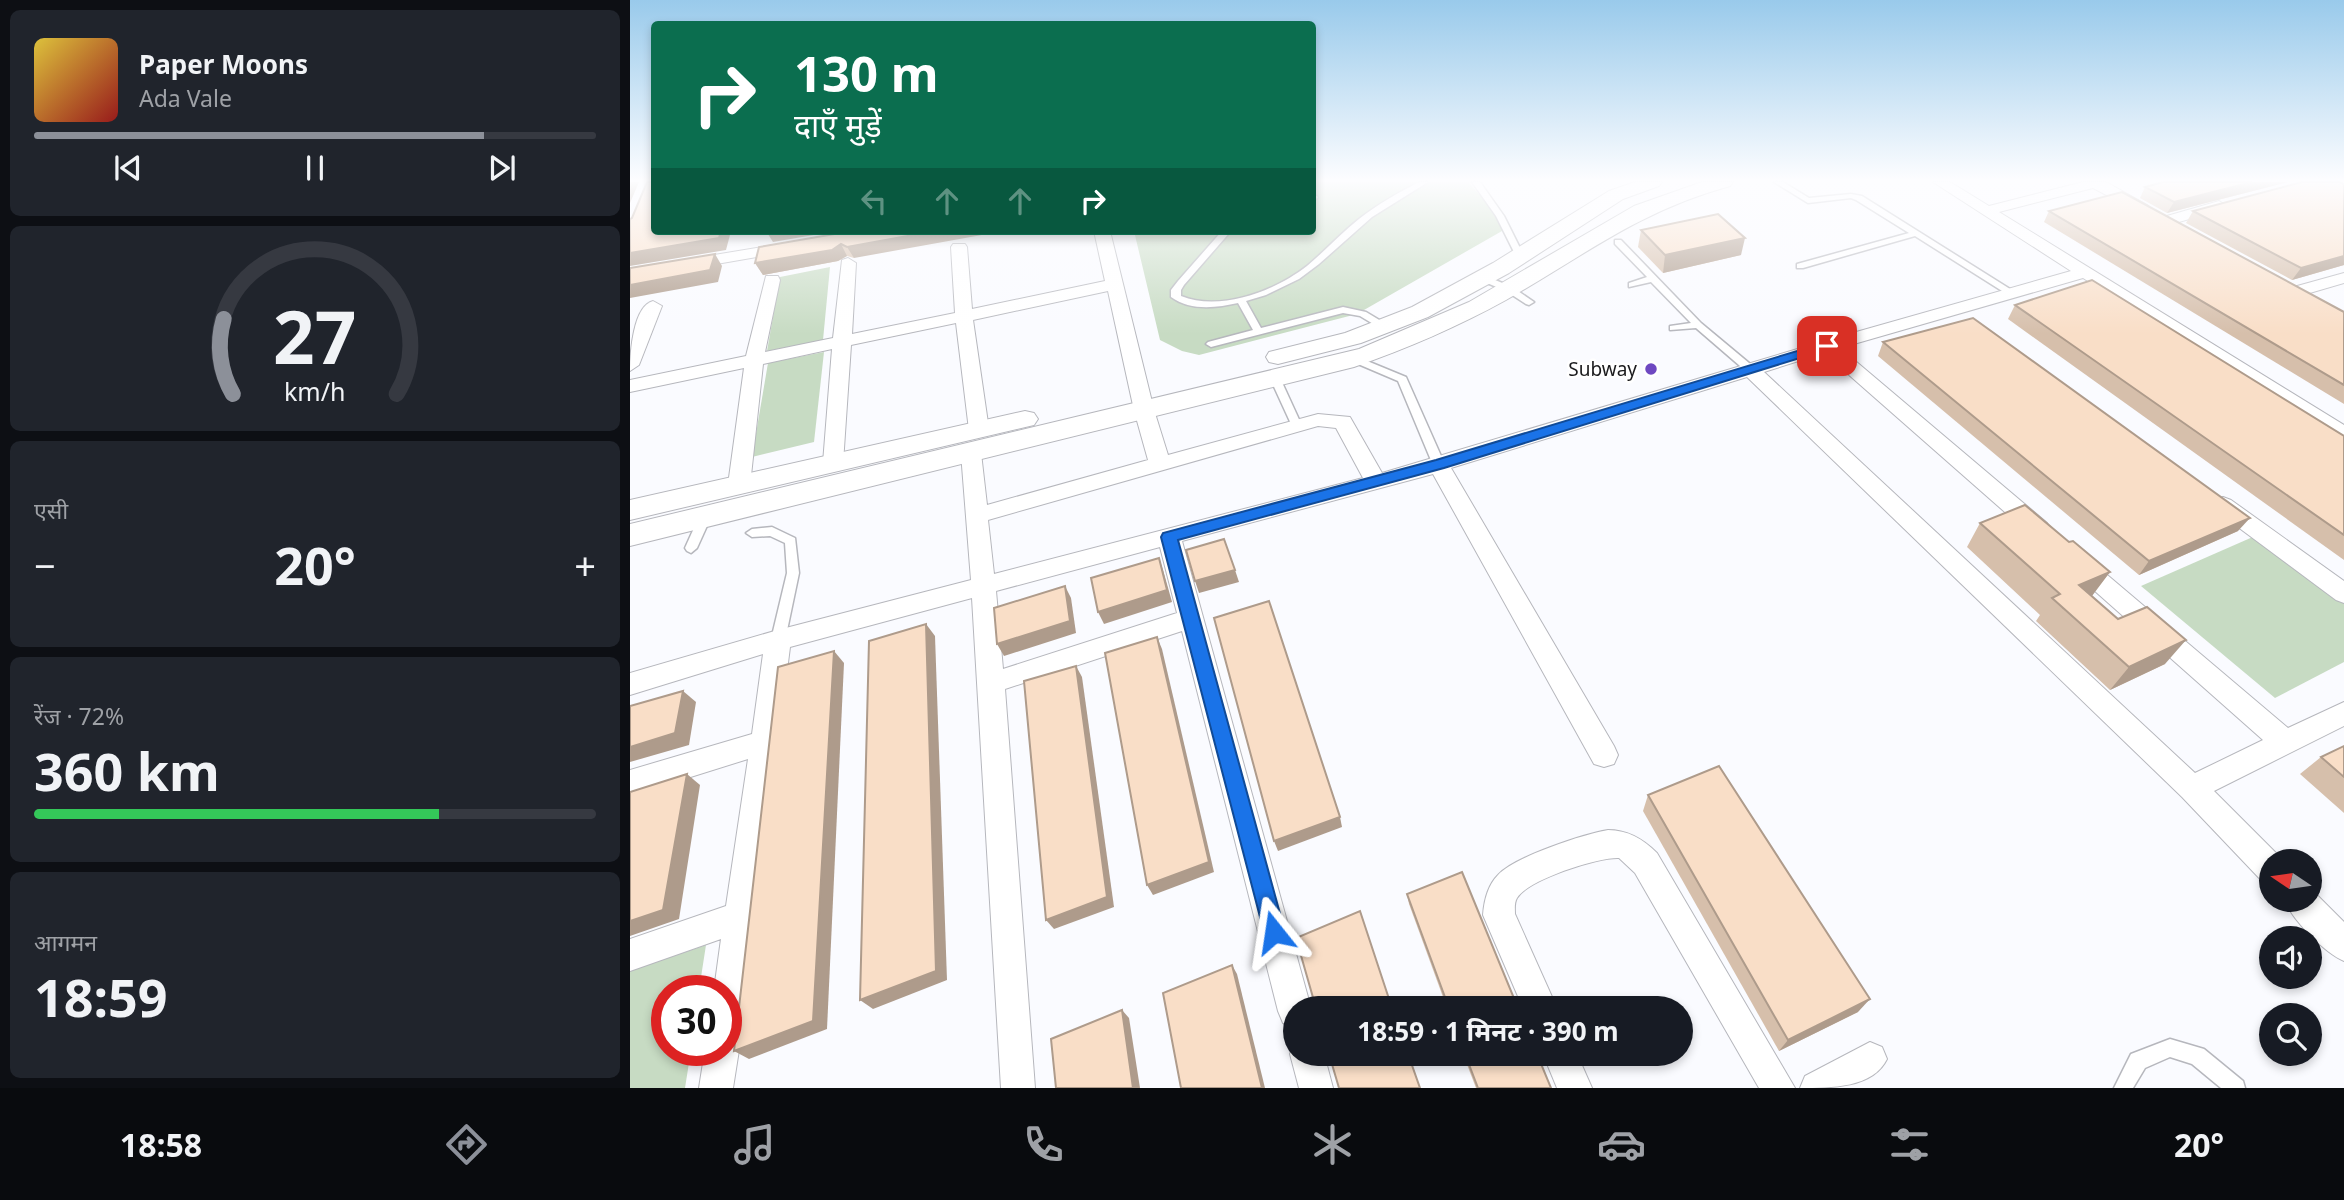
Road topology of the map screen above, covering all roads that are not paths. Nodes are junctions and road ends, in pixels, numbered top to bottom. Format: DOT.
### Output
graph roads {
  1 [pos="1348,233"];
  2 [pos="1508,233"];
  3 [pos="1557,233"];
  4 [pos="1604,233"];
  5 [pos="1916,233"];
  6 [pos="2023,233"];
  7 [pos="755,235"];
  8 [pos="1103,235"];
  9 [pos="1223,235"];
  10 [pos="1618,242"];
  11 [pos="803,245"];
  12 [pos="959,247"];
  13 [pos="751,254"];
  14 [pos="1520,256"];
  15 [pos="848,263"];
  16 [pos="1800,266"];
  17 [pos="2087,272"];
  18 [pos="630,274"];
  19 [pos="1483,278"];
  20 [pos="1653,278"];
  21 [pos="2344,278"];
  22 [pos="772,280"];
  23 [pos="1113,285"];
  24 [pos="1632,285"];
  25 [pos="2290,288"];
  26 [pos="2013,294"];
  27 [pos="1519,295"];
  28 [pos="1241,300"];
  29 [pos="2320,305"];
  30 [pos="653,306"];
  31 [pos="1958,311"];
  32 [pos="964,316"];
  33 [pos="1698,325"];
  34 [pos="1382,326"];
  35 [pos="1980,327"];
  36 [pos="1673,328"];
  37 [pos="1258,331"];
  38 [pos="841,343"];
  39 [pos="1212,344"];
  40 [pos="1827,346"];
  41 [pos="1355,359"];
  42 [pos="754,361"];
  43 [pos="630,365"];
  44 [pos="1751,370"];
  45 [pos="1275,378"];
  46 [pos="630,386"];
  47 [pos="1143,401"];
  48 [pos="1297,426"];
  49 [pos="2344,434"];
  50 [pos="975,441"];
  51 [pos="833,463"];
  52 [pos="1160,464"];
  53 [pos="1439,464"];
  54 [pos="1376,481"];
  55 [pos="738,485"];
  56 [pos="2211,497"];
  57 [pos="630,510"];
  58 [pos="975,516"];
  59 [pos="705,517"];
  60 [pos="752,533"];
  61 [pos="630,535"];
  62 [pos="1169,537"];
  63 [pos="691,548"];
  64 [pos="983,587"];
  65 [pos="2344,594"];
  66 [pos="1190,619"];
  67 [pos="778,640"];
  68 [pos="992,683"];
  69 [pos="630,684"];
  70 [pos="2344,713"];
  71 [pos="2284,741"];
  72 [pos="762,743"];
  73 [pos="1604,755"];
  74 [pos="630,783"];
  75 [pos="2192,788"];
  76 [pos="2259,857"];
  77 [pos="2312,912"];
  78 [pos="742,916"];
  79 [pos="2344,945"];
  80 [pos="630,955"];
  81 [pos="733,975"];
  82 [pos="1291,996"];
  83 [pos="1535,996"];
  84 [pos="1870,1059"];
  85 [pos="719,1066"];
  86 [pos="1310,1066"];
  87 [pos="1565,1066"];
  88 [pos="716,1088"];
  89 [pos="1018,1088"];
  90 [pos="1316,1088"];
  91 [pos="1575,1088"];
  92 [pos="1778,1088"];
  93 [pos="1816,1088"];
  94 [pos="2123,1088"];
  95 [pos="2236,1088"];
  1 -- 28 [label="lane"];
  2 -- 14 [label="lane"];
  3 -- 14 [label="street"];
  4 -- 27 [label="street"];
  5 -- 16 [label="lane"];
  5 -- 26 [label="lane"];
  6 -- 17 [label="street"];
  7 -- 13 [label="street"];
  8 -- 23 [label="street"];
  9 -- 28 [label="lane"];
  10 -- 20 [label="lane"];
  11 -- 13 [label="street"];
  12 -- 32 [label="street"];
  13 -- 18 [label="street"];
  14 -- 19 [label="street"];
  15 -- 38 [label="street"];
  17 -- 26 [label="street"];
  17 -- 49 [label="street"];
  19 -- 27 [label="lane"];
  19 -- 34 [label="street"];
  20 -- 24 [label="lane"];
  20 -- 33 [label="lane"];
  21 -- 25 [label="street"];
  22 -- 42 [label="street"];
  23 -- 32 [label="street"];
  23 -- 47 [label="street"];
  25 -- 29 [label="street"];
  26 -- 31 [label="street"];
  27 -- 41 [label="street"];
  28 -- 37 [label="lane"];
  30 -- 43 [label="street"];
  31 -- 35 [label="street"];
  31 -- 40 [label="street"];
  32 -- 38 [label="street"];
  32 -- 50 [label="street"];
  33 -- 36 [label="lane"];
  33 -- 44 [label="lane"];
  34 -- 37 [label="lane"];
  34 -- 47 [label="street"];
  37 -- 39 [label="lane"];
  38 -- 42 [label="street"];
  38 -- 51 [label="street"];
  40 -- 44 [label="street"];
  40 -- 71 [label="street"];
  41 -- 45 [label="street"];
  41 -- 53 [label="lane"];
  42 -- 46 [label="street"];
  42 -- 55 [label="street"];
  44 -- 53 [label="street"];
  44 -- 75 [label="street"];
  45 -- 47 [label="street"];
  45 -- 48 [label="lane"];
  47 -- 50 [label="street"];
  47 -- 52 [label="street"];
  48 -- 52 [label="street"];
  48 -- 54 [label="street"];
  50 -- 51 [label="street"];
  50 -- 58 [label="street"];
  50 -- 59 [label="street"];
  51 -- 55 [label="street"];
  52 -- 58 [label="street"];
  53 -- 54 [label="street"];
  53 -- 73 [label="street"];
  54 -- 62 [label="street"];
  55 -- 57 [label="street"];
  56 -- 65 [label="street"];
  58 -- 64 [label="street"];
  59 -- 61 [label="street"];
  59 -- 63 [label="lane"];
  60 -- 67 [label="lane"];
  62 -- 64 [label="street"];
  62 -- 66 [label="street"];
  64 -- 67 [label="street"];
  64 -- 68 [label="street"];
  66 -- 68 [label="street"];
  66 -- 82 [label="street"];
  67 -- 69 [label="street"];
  67 -- 72 [label="street"];
  68 -- 89 [label="street"];
  70 -- 71 [label="street"];
  71 -- 75 [label="street"];
  72 -- 74 [label="street"];
  72 -- 78 [label="street"];
  75 -- 76 [label="street"];
  77 -- 79 [label="street"];
  78 -- 80 [label="street"];
  78 -- 81 [label="street"];
  83 -- 92 [label="street"];
  84 -- 93 [label="street"];
  85 -- 88 [label="street"];
  86 -- 90 [label="street"];
  87 -- 91 [label="street"];
  94 -- 95 [label="lane"];
}
